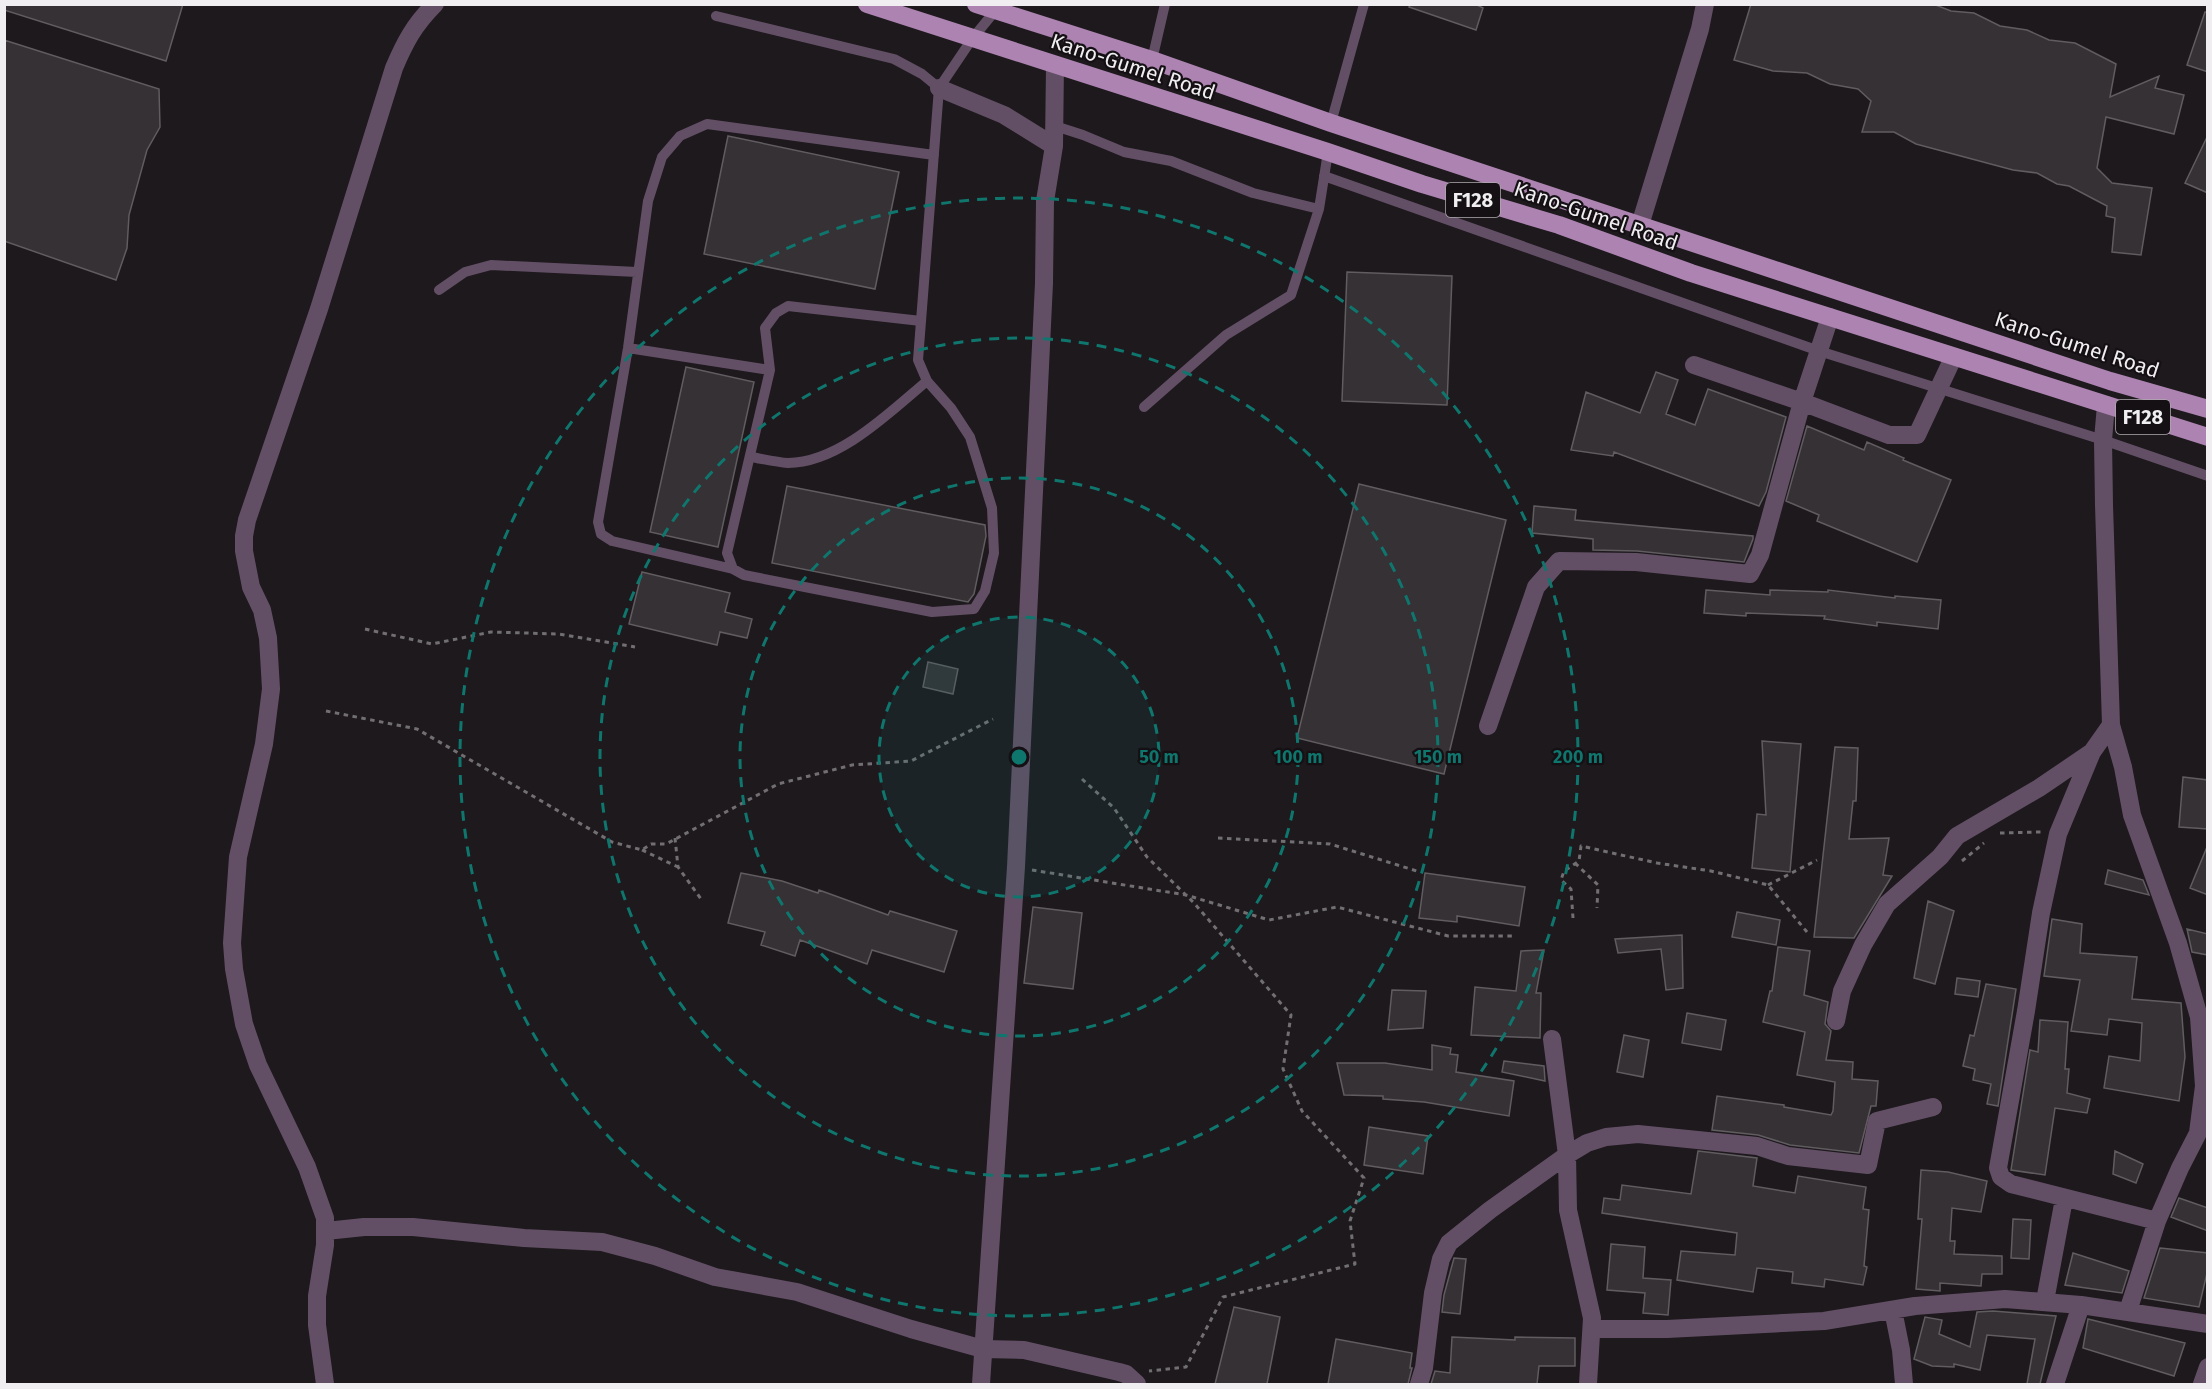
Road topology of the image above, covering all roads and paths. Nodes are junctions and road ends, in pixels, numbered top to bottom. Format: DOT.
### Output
graph roads {
  1 [pos="435,4"];
  2 [pos="867,4"];
  3 [pos="976,4"];
  4 [pos="1165,4"];
  5 [pos="1364,4"];
  6 [pos="1706,4"];
  7 [pos="995,11"];
  8 [pos="716,16"];
  9 [pos="972,39"];
  10 [pos="1152,60"];
  11 [pos="1055,65"];
  12 [pos="939,88"];
  13 [pos="1331,123"];
  14 [pos="1055,126"];
  15 [pos="1054,146"];
  16 [pos="1328,152"];
  17 [pos="934,155"];
  18 [pos="1324,176"];
  19 [pos="1319,209"];
  20 [pos="1640,225"];
  21 [pos="638,272"];
  22 [pos="439,290"];
  23 [pos="1910,314"];
  24 [pos="1830,317"];
  25 [pos="921,321"];
  26 [pos="1902,339"];
  27 [pos="628,348"];
  28 [pos="1819,351"];
  29 [pos="1953,358"];
  30 [pos="1694,365"];
  31 [pos="770,370"];
  32 [pos="927,381"];
  33 [pos="1939,388"];
  34 [pos="1802,402"];
  35 [pos="2106,405"];
  36 [pos="1144,407"];
  37 [pos="2208,409"];
  38 [pos="2208,437"];
  39 [pos="2103,440"];
  40 [pos="751,457"];
  41 [pos="2208,477"];
  42 [pos="733,569"];
  43 [pos="365,629"];
  44 [pos="635,647"];
  45 [pos="326,711"];
  46 [pos="993,719"];
  47 [pos="2111,725"];
  48 [pos="1488,726"];
  49 [pos="2092,752"];
  50 [pos="1082,779"];
  51 [pos="1995,834"];
  52 [pos="2058,834"];
  53 [pos="675,838"];
  54 [pos="1218,838"];
  55 [pos="1987,841"];
  56 [pos="642,850"];
  57 [pos="1817,860"];
  58 [pos="1961,861"];
  59 [pos="1575,863"];
  60 [pos="678,867"];
  61 [pos="1016,867"];
  62 [pos="1420,872"];
  63 [pos="1768,885"];
  64 [pos="1186,895"];
  65 [pos="701,899"];
  66 [pos="1597,908"];
  67 [pos="1573,918"];
  68 [pos="1807,932"];
  69 [pos="1515,936"];
  70 [pos="1836,1021"];
  71 [pos="1552,1039"];
  72 [pos="1933,1107"];
  73 [pos="2203,1134"];
  74 [pos="1567,1155"];
  75 [pos="2064,1199"];
  76 [pos="2157,1221"];
  77 [pos="326,1232"];
  78 [pos="2045,1301"];
  79 [pos="2082,1305"];
  80 [pos="1893,1310"];
  81 [pos="2128,1311"];
  82 [pos="2208,1324"];
  83 [pos="1592,1329"];
  84 [pos="983,1349"];
  85 [pos="2208,1367"];
  86 [pos="1131,1379"];
  87 [pos="325,1384"];
  88 [pos="981,1384"];
  89 [pos="1419,1384"];
  90 [pos="1588,1384"];
  91 [pos="1904,1384"];
  92 [pos="2055,1384"];
  93 [pos="2202,1384"];
  1 -- 77 [label="street"];
  2 -- 9 [label="main road, Kano-Gumel Road / F128"];
  3 -- 7 [label="main road, Kano-Gumel Road / F128"];
  4 -- 10 [label="lane"];
  5 -- 13 [label="lane"];
  6 -- 20 [label="street"];
  7 -- 9 [label="lane"];
  7 -- 10 [label="main road, Kano-Gumel Road / F128"];
  8 -- 12 [label="lane"];
  9 -- 11 [label="main road, Kano-Gumel Road / F128"];
  9 -- 12 [label="lane"];
  10 -- 13 [label="main road, Kano-Gumel Road / F128"];
  11 -- 14 [label="street"];
  11 -- 16 [label="main road, Kano-Gumel Road / F128"];
  12 -- 15 [label="street"];
  12 -- 17 [label="lane"];
  13 -- 20 [label="main road, Kano-Gumel Road / F128"];
  14 -- 15 [label="street"];
  14 -- 19 [label="lane"];
  15 -- 61 [label="street"];
  16 -- 18 [label="lane"];
  16 -- 24 [label="main road, Kano-Gumel Road / F128"];
  17 -- 21 [label="lane"];
  17 -- 25 [label="lane"];
  18 -- 19 [label="lane"];
  18 -- 28 [label="lane"];
  19 -- 36 [label="lane"];
  20 -- 23 [label="main road, Kano-Gumel Road / F128"];
  21 -- 22 [label="lane"];
  21 -- 27 [label="lane"];
  23 -- 26 [label="main road"];
  23 -- 37 [label="main road, Kano-Gumel Road / F128"];
  24 -- 26 [label="main road, Kano-Gumel Road / F128"];
  24 -- 28 [label="street"];
  25 -- 31 [label="lane"];
  25 -- 32 [label="lane"];
  26 -- 29 [label="main road, Kano-Gumel Road / F128"];
  27 -- 31 [label="lane"];
  27 -- 42 [label="lane"];
  28 -- 33 [label="lane"];
  28 -- 34 [label="street"];
  29 -- 33 [label="street"];
  29 -- 35 [label="main road, Kano-Gumel Road / F128"];
  30 -- 34 [label="street"];
  31 -- 40 [label="lane"];
  32 -- 40 [label="lane"];
  32 -- 42 [label="lane"];
  33 -- 34 [label="street"];
  33 -- 39 [label="lane"];
  34 -- 48 [label="street"];
  35 -- 38 [label="main road, Kano-Gumel Road / F128"];
  35 -- 39 [label="street"];
  39 -- 41 [label="lane"];
  39 -- 47 [label="street"];
  40 -- 42 [label="lane"];
  43 -- 44 [label="path"];
  45 -- 56 [label="path"];
  46 -- 53 [label="path"];
  47 -- 49 [label="street"];
  47 -- 73 [label="street"];
  49 -- 52 [label="street"];
  49 -- 70 [label="street"];
  50 -- 64 [label="path"];
  51 -- 52 [label="path"];
  52 -- 75 [label="street"];
  53 -- 56 [label="path"];
  53 -- 60 [label="path"];
  54 -- 62 [label="path"];
  55 -- 58 [label="path"];
  56 -- 60 [label="path"];
  57 -- 63 [label="path"];
  59 -- 63 [label="path"];
  59 -- 66 [label="path"];
  59 -- 67 [label="path"];
  60 -- 65 [label="path"];
  61 -- 64 [label="path"];
  61 -- 84 [label="street"];
  63 -- 68 [label="path"];
  64 -- 69 [label="path"];
  64 -- 86 [label="path"];
  71 -- 74 [label="street"];
  72 -- 74 [label="street"];
  73 -- 76 [label="street"];
  74 -- 83 [label="street"];
  74 -- 89 [label="street"];
  75 -- 76 [label="street"];
  75 -- 78 [label="street"];
  76 -- 81 [label="street"];
  77 -- 84 [label="street"];
  77 -- 87 [label="street"];
  78 -- 79 [label="street"];
  78 -- 80 [label="street"];
  79 -- 81 [label="street"];
  79 -- 92 [label="street"];
  80 -- 83 [label="street"];
  80 -- 91 [label="street"];
  81 -- 82 [label="street"];
  83 -- 90 [label="street"];
  84 -- 86 [label="street"];
  84 -- 88 [label="street"];
  85 -- 93 [label="street"];
}
